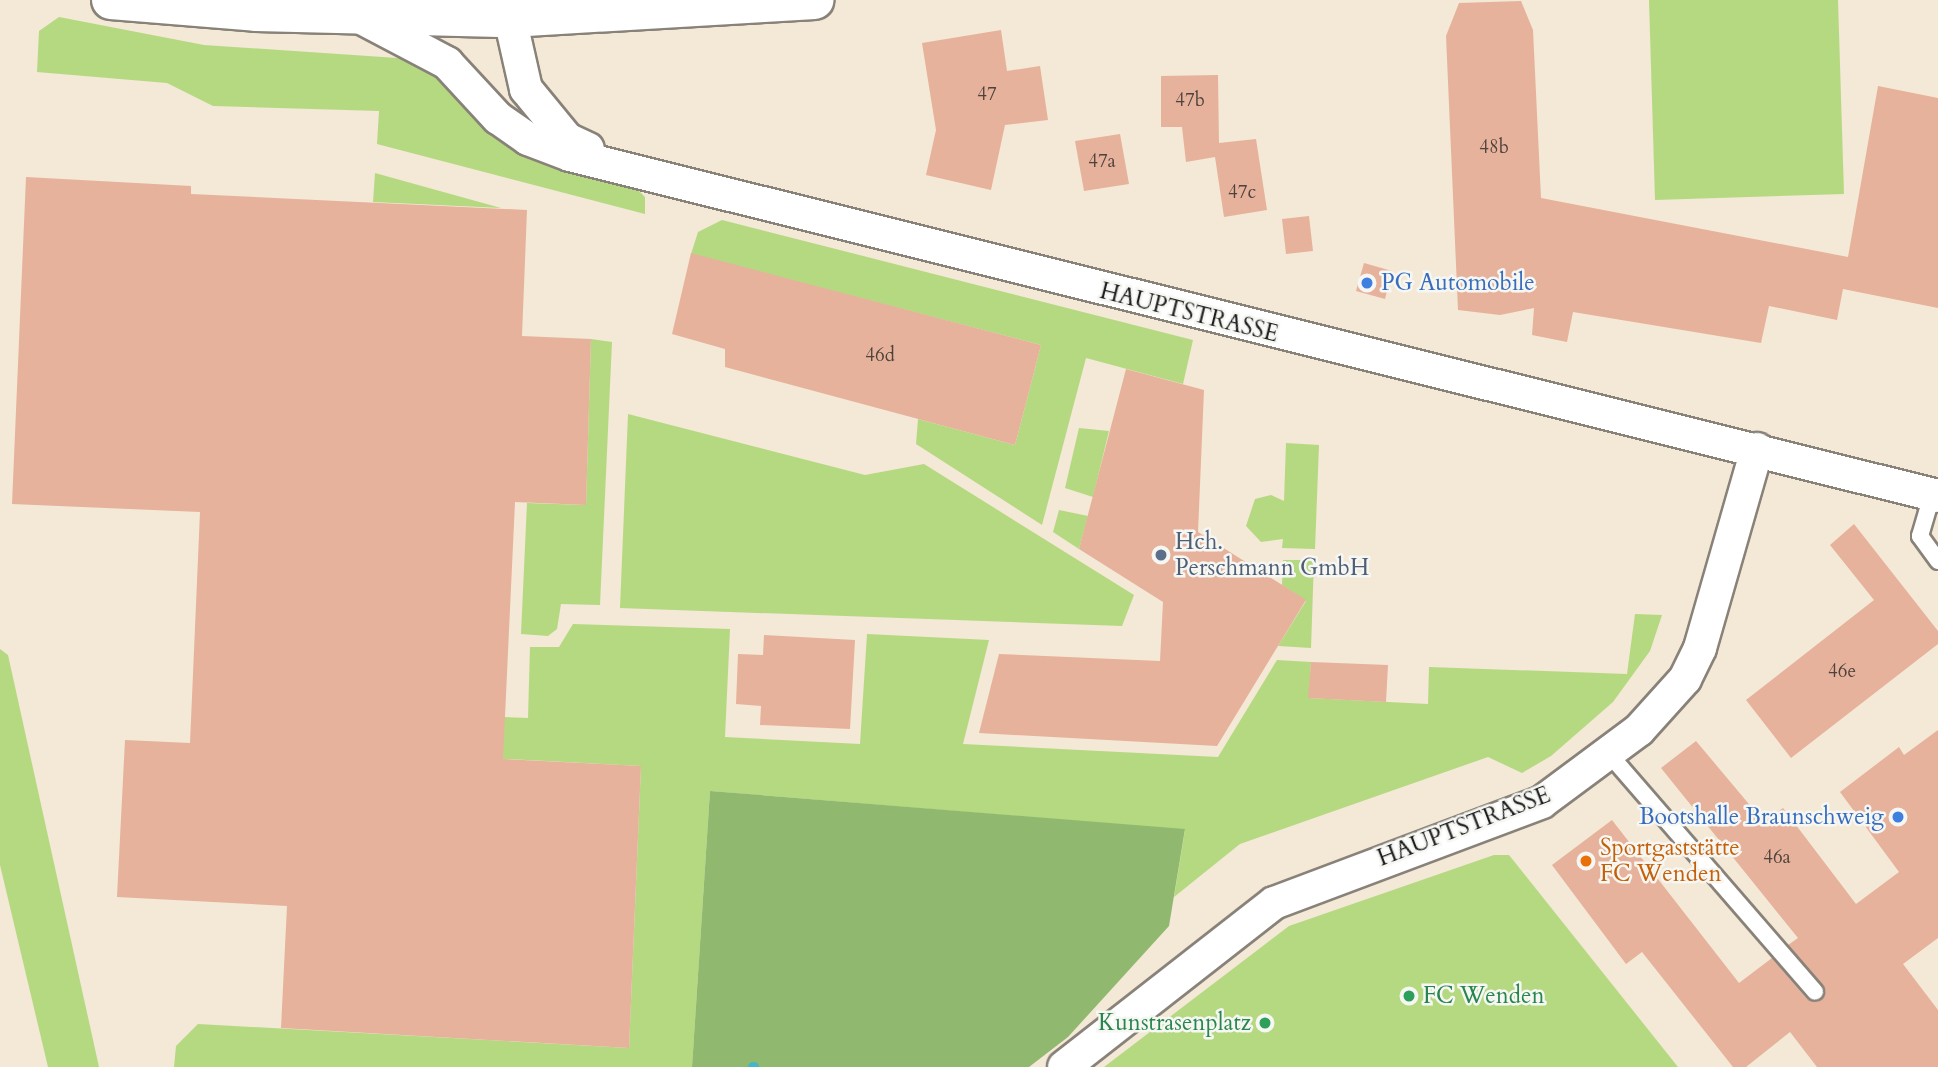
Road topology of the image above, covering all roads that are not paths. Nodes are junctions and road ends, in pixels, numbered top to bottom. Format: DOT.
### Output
graph roads {
  1 [pos="111,0"];
  2 [pos="814,0"];
  3 [pos="358,16"];
  4 [pos="510,18"];
  5 [pos="624,167"];
  6 [pos="1757,449"];
  7 [pos="1935,495"];
  8 [pos="1938,561"];
  9 [pos="1610,755"];
  10 [pos="1815,992"];
  11 [pos="1064,1067"];
  1 -- 3 [label="street"];
  2 -- 4 [label="street"];
  3 -- 4 [label="street"];
  3 -- 5 [label="street, HAUPTSTRASSE"];
  4 -- 5 [label="street, HAUPTSTRASSE"];
  5 -- 6 [label="street, HAUPTSTRASSE"];
  6 -- 7 [label="street, HAUPTSTRASSE"];
  6 -- 9 [label="street, HAUPTSTRASSE"];
  7 -- 8 [label="lane"];
  9 -- 10 [label="lane"];
  9 -- 11 [label="street, HAUPTSTRASSE"];
}
